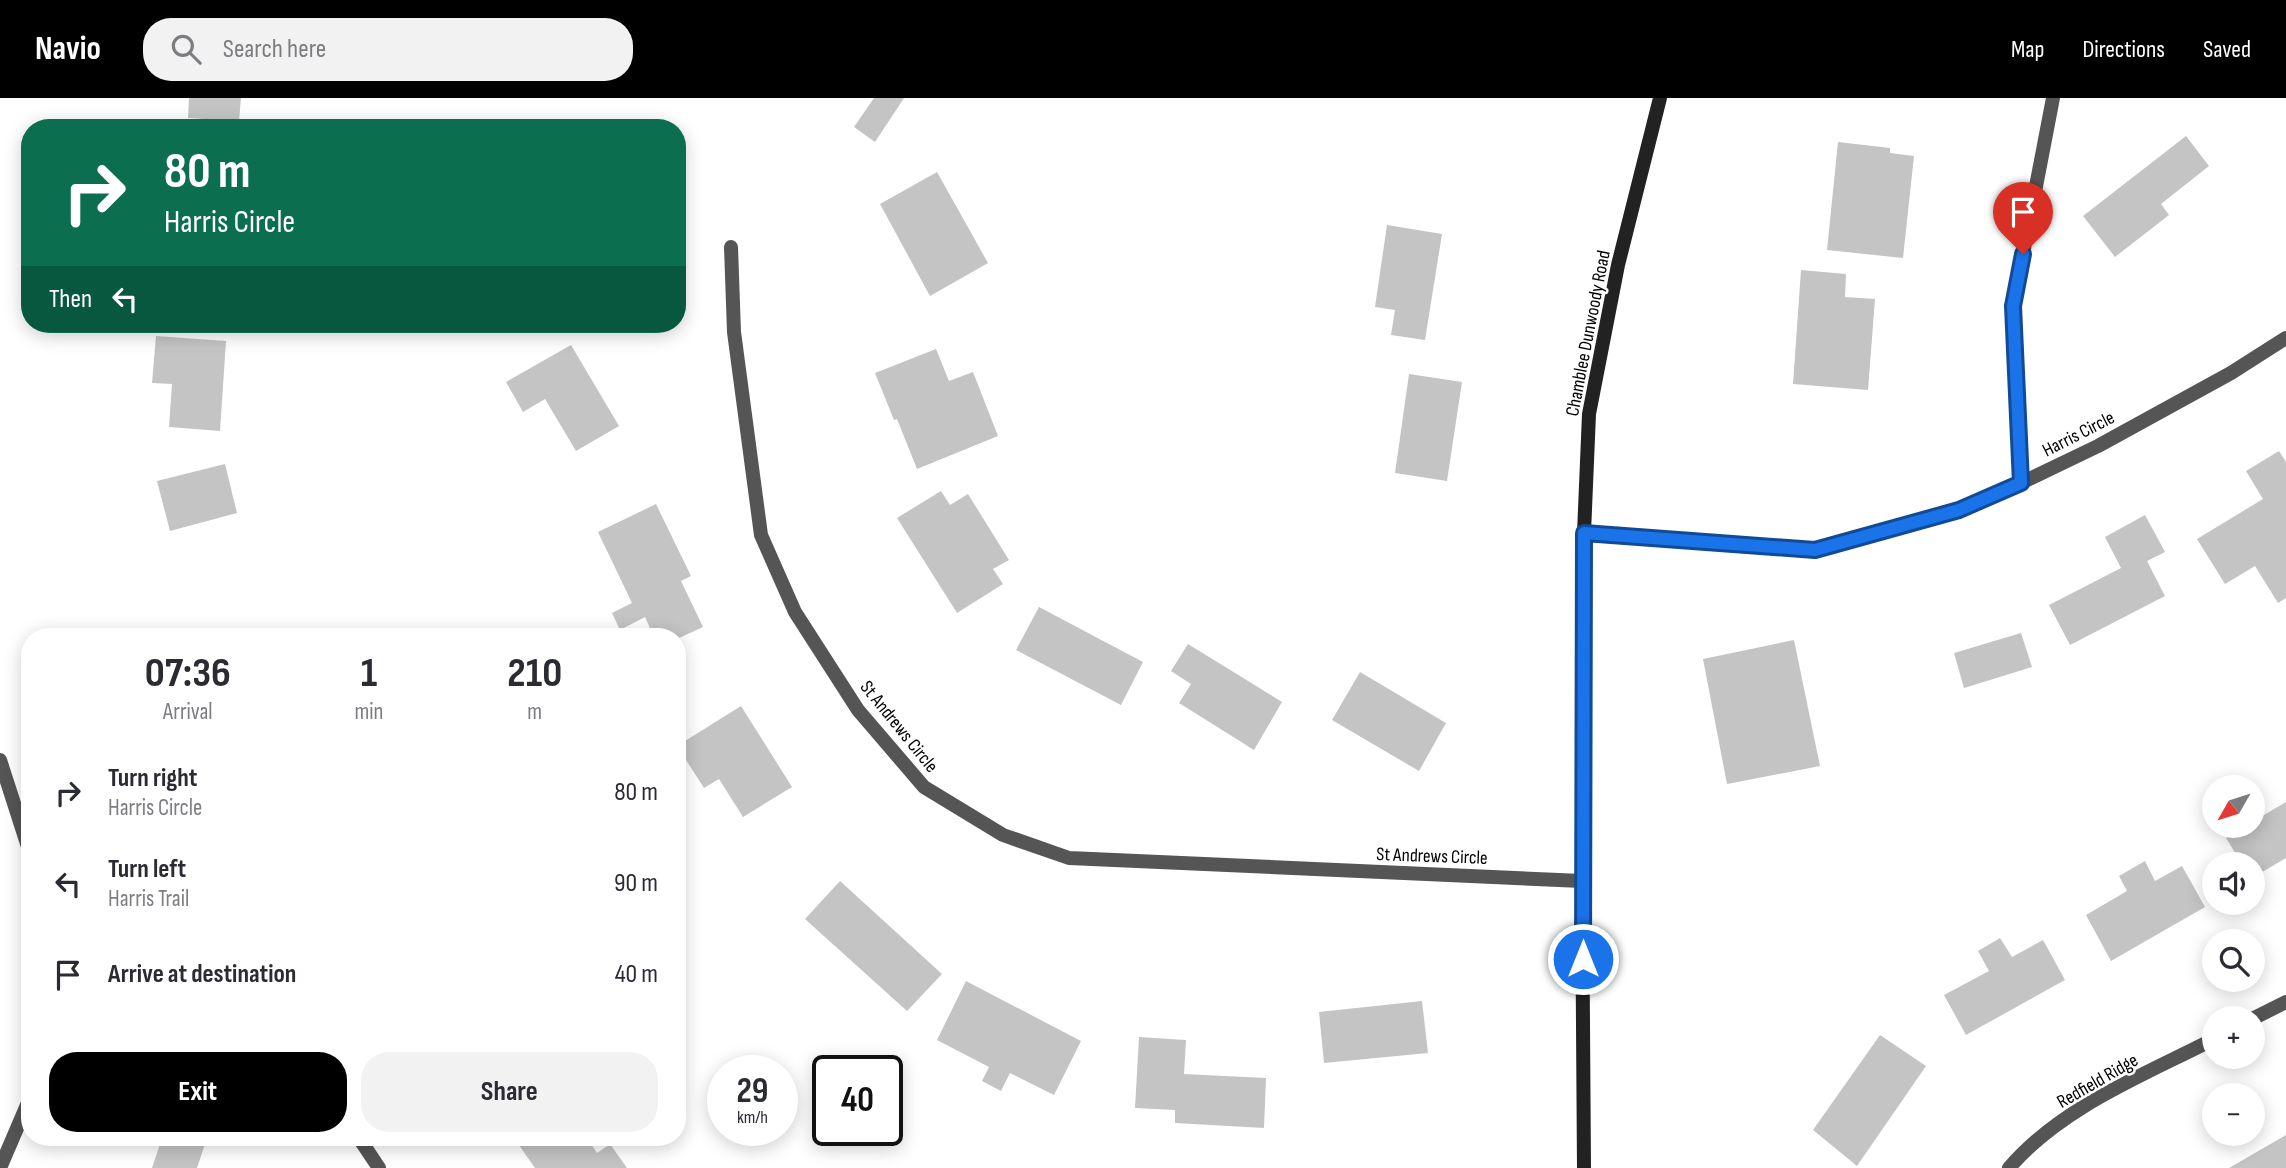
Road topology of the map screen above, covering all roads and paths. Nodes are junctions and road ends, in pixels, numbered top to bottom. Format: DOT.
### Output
graph roads {
  1 [pos="1660,98"];
  2 [pos="2053,98"];
  3 [pos="731,247"];
  4 [pos="2286,338"];
  5 [pos="2021,483"];
  6 [pos="1584,533"];
  7 [pos="0,760"];
  8 [pos="21,825"];
  9 [pos="1582,881"];
  10 [pos="2286,1002"];
  11 [pos="2265,1012"];
  12 [pos="2202,1045"];
  13 [pos="21,1119"];
  14 [pos="364,1146"];
  15 [pos="0,1168"];
  16 [pos="379,1168"];
  17 [pos="1584,1168"];
  18 [pos="2008,1168"];
  1 -- 6 [label="street, Chamblee Dunwoody Road"];
  2 -- 5 [label="street"];
  3 -- 9 [label="street, St Andrews Circle"];
  4 -- 5 [label="street, Harris Circle"];
  5 -- 6 [label="street, Harris Circle"];
  6 -- 9 [label="street, Chamblee Dunwoody Road"];
  7 -- 8 [label="street"];
  9 -- 17 [label="street, Chamblee Dunwoody Road"];
  10 -- 11 [label="street"];
  12 -- 18 [label="street, Redfield Ridge"];
  13 -- 15 [label="street"];
  14 -- 16 [label="street"];
}
